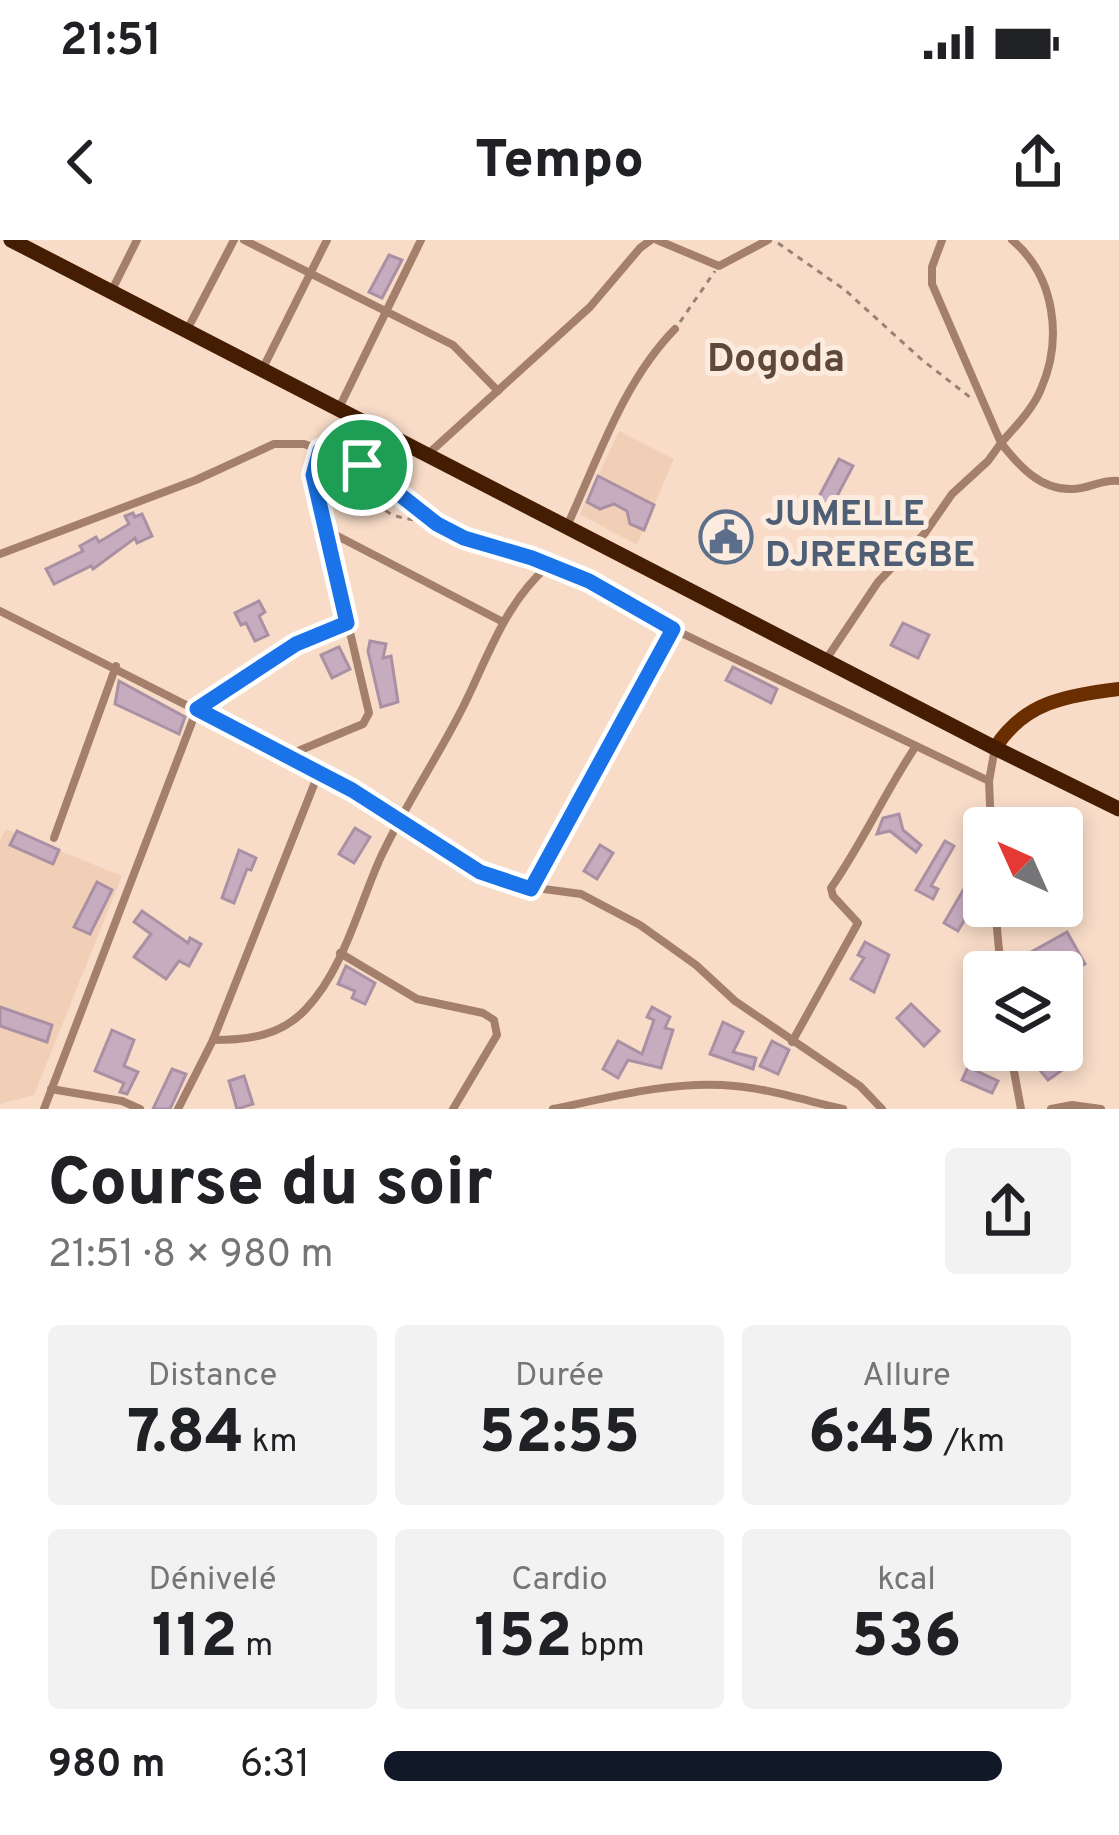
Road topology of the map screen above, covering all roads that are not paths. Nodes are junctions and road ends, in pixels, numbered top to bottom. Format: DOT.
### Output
graph roads {
  1 [pos="11,240"];
  2 [pos="137,240"];
  3 [pos="234,240"];
  4 [pos="244,240"];
  5 [pos="327,240"];
  6 [pos="422,240"];
  7 [pos="654,240"];
  8 [pos="771,240"];
  9 [pos="942,240"];
  10 [pos="1012,240"];
  11 [pos="39,246"];
  12 [pos="310,274"];
  13 [pos="111,292"];
  14 [pos="386,313"];
  15 [pos="675,329"];
  16 [pos="187,331"];
  17 [pos="262,370"];
  18 [pos="498,391"];
  19 [pos="338,409"];
  20 [pos="382,432"];
  21 [pos="1001,443"];
  22 [pos="320,450"];
  23 [pos="427,455"];
  24 [pos="362,465"];
  25 [pos="1119,482"];
  26 [pos="567,527"];
  27 [pos="324,529"];
  28 [pos="0,554"];
  29 [pos="548,566"];
  30 [pos="0,611"];
  31 [pos="503,622"];
  32 [pos="347,623"];
  33 [pos="673,629"];
  34 [pos="826,658"];
  35 [pos="116,666"];
  36 [pos="1119,689"];
  37 [pos="197,709"];
  38 [pos="916,746"];
  39 [pos="995,748"];
  40 [pos="286,756"];
  41 [pos="319,772"];
  42 [pos="989,781"];
  43 [pos="990,807"];
  44 [pos="1119,809"];
  45 [pos="400,822"];
  46 [pos="54,838"];
  47 [pos="531,889"];
  48 [pos="340,953"];
  49 [pos="213,1040"];
  50 [pos="791,1042"];
  51 [pos="1014,1071"];
  52 [pos="51,1089"];
  53 [pos="818,1106"];
  54 [pos="44,1109"];
  55 [pos="140,1109"];
  56 [pos="178,1109"];
  57 [pos="453,1109"];
  58 [pos="553,1109"];
  59 [pos="843,1109"];
  60 [pos="882,1109"];
  61 [pos="1021,1109"];
  62 [pos="1051,1109"];
  63 [pos="1101,1109"];
  1 -- 11 [label="highway"];
  2 -- 13 [label="street"];
  3 -- 16 [label="street"];
  4 -- 12 [label="street"];
  5 -- 12 [label="street"];
  6 -- 14 [label="street"];
  7 -- 8 [label="street"];
  7 -- 18 [label="street"];
  9 -- 21 [label="street"];
  10 -- 21 [label="street"];
  11 -- 13 [label="highway"];
  12 -- 14 [label="street"];
  12 -- 17 [label="street"];
  13 -- 16 [label="highway"];
  14 -- 18 [label="street"];
  14 -- 19 [label="street"];
  15 -- 26 [label="street"];
  16 -- 17 [label="highway"];
  17 -- 19 [label="highway"];
  18 -- 23 [label="street"];
  19 -- 20 [label="highway"];
  20 -- 23 [label="highway"];
  20 -- 24 [label="street"];
  21 -- 25 [label="street"];
  21 -- 34 [label="street"];
  22 -- 24 [label="street"];
  22 -- 27 [label="street"];
  22 -- 28 [label="street"];
  23 -- 26 [label="highway"];
  24 -- 29 [label="street"];
  26 -- 34 [label="highway"];
  27 -- 31 [label="street"];
  27 -- 32 [label="street"];
  29 -- 31 [label="street"];
  29 -- 33 [label="street"];
  30 -- 35 [label="street"];
  31 -- 45 [label="street"];
  32 -- 37 [label="street"];
  32 -- 40 [label="street"];
  33 -- 38 [label="street"];
  33 -- 47 [label="street"];
  34 -- 39 [label="highway"];
  35 -- 37 [label="street"];
  35 -- 46 [label="street"];
  36 -- 39 [label="main road"];
  37 -- 40 [label="street"];
  37 -- 52 [label="street"];
  38 -- 42 [label="street"];
  38 -- 50 [label="street"];
  39 -- 42 [label="street"];
  39 -- 44 [label="highway"];
  40 -- 41 [label="street"];
  41 -- 45 [label="street"];
  41 -- 49 [label="street"];
  42 -- 43 [label="street"];
  45 -- 47 [label="street"];
  45 -- 48 [label="street"];
  47 -- 50 [label="street"];
  48 -- 49 [label="street"];
  48 -- 57 [label="street"];
  49 -- 56 [label="street"];
  50 -- 60 [label="street"];
  51 -- 61 [label="street"];
  52 -- 54 [label="street"];
  52 -- 55 [label="street"];
  53 -- 58 [label="street"];
  53 -- 59 [label="street"];
  62 -- 63 [label="street"];
}
